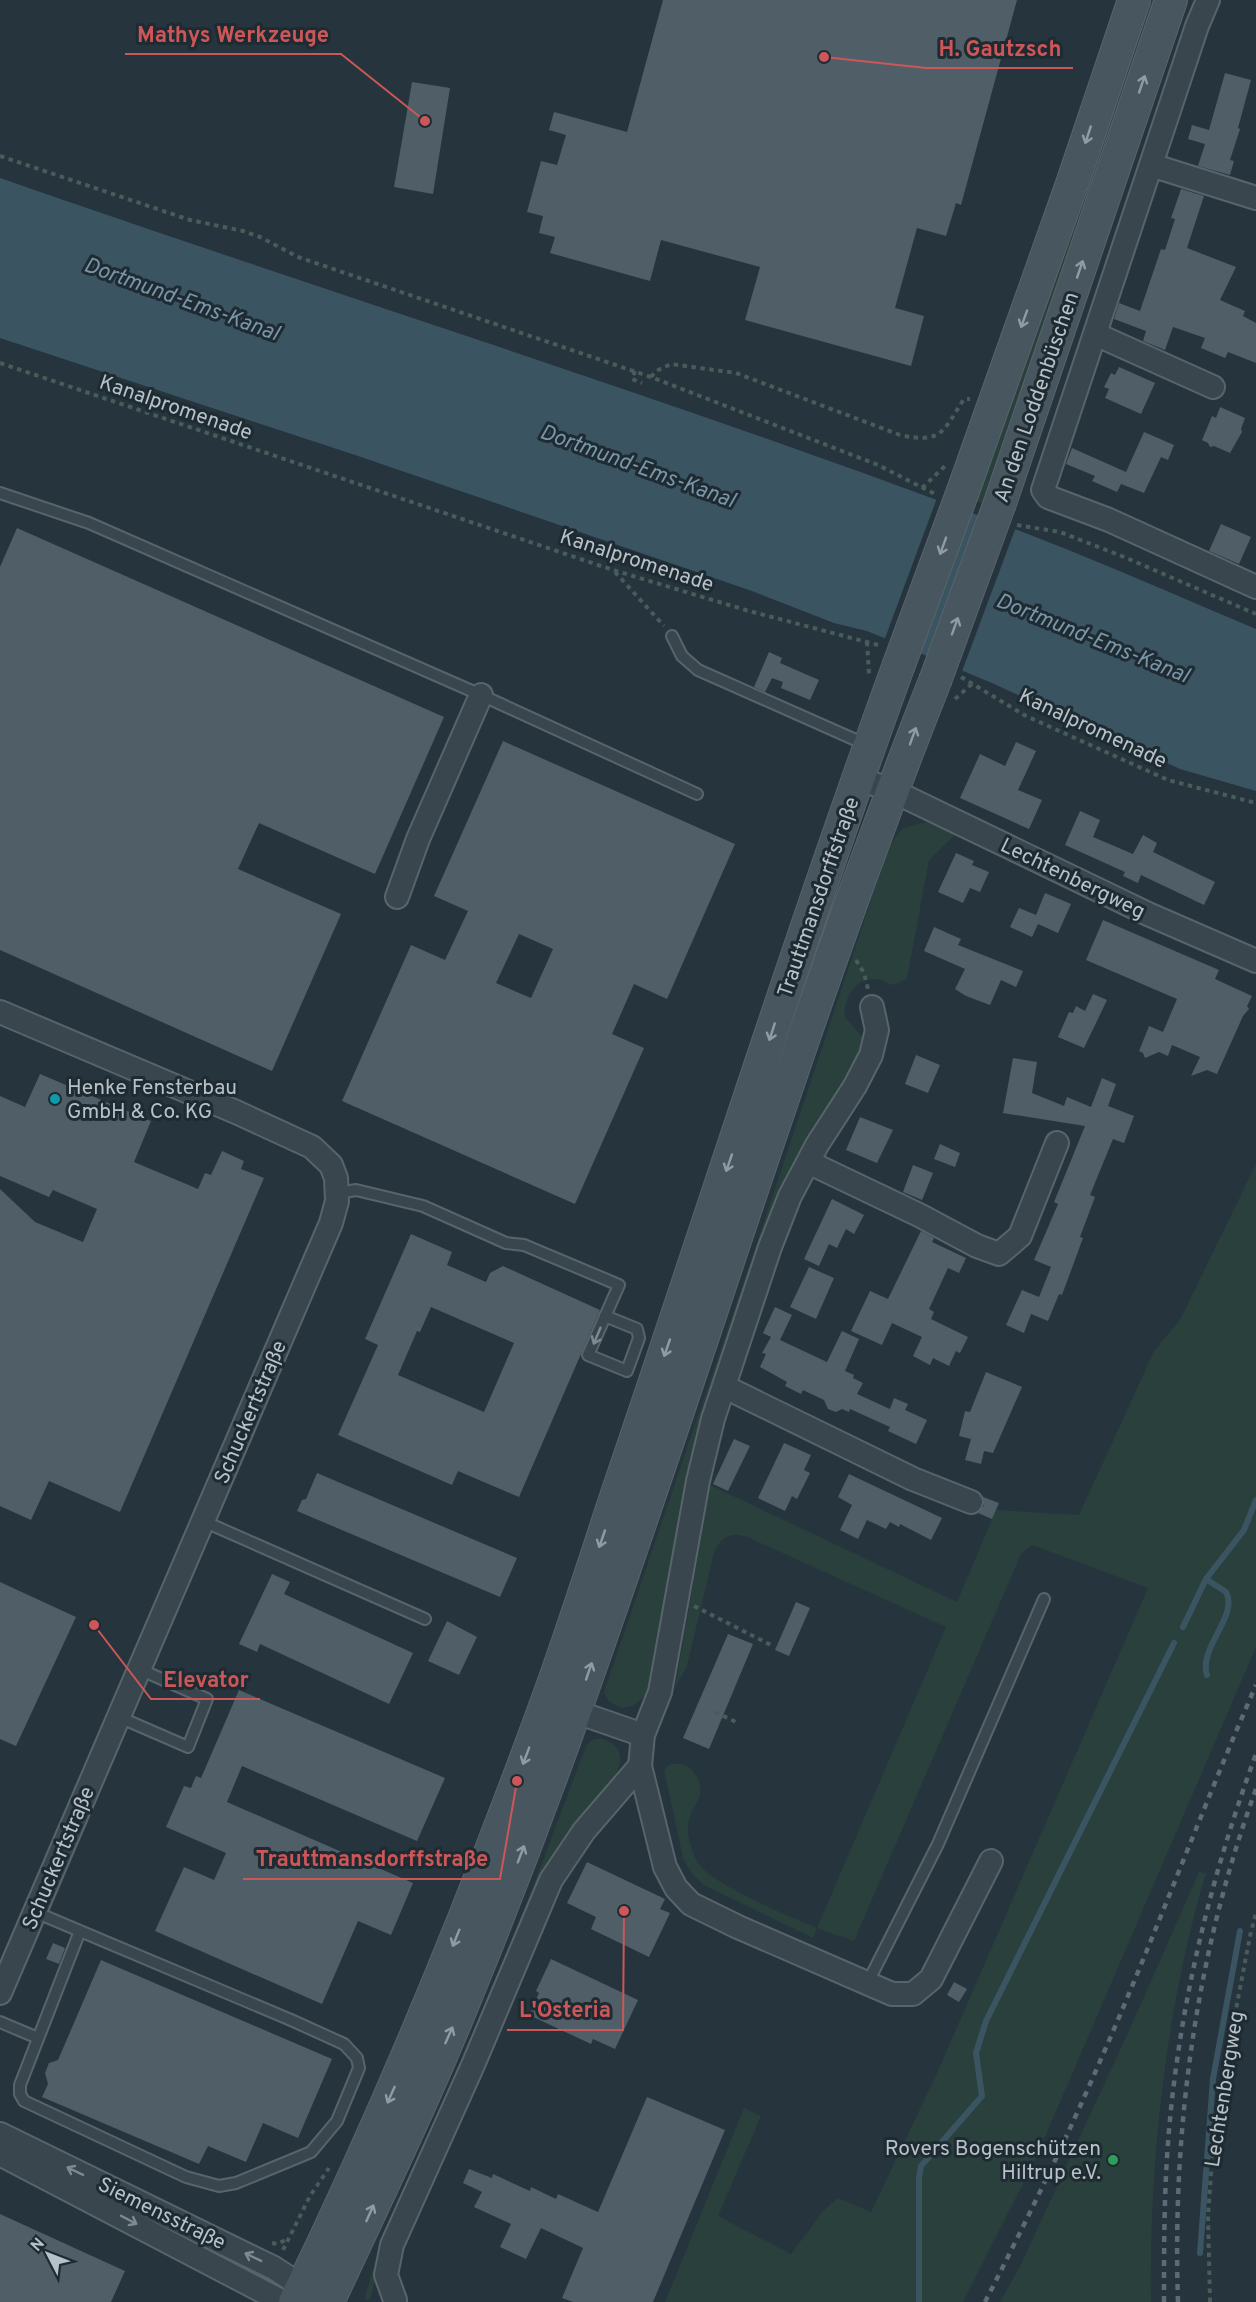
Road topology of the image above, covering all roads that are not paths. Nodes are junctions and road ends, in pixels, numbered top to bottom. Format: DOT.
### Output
graph roads {
  1 [pos="1134,0"];
  2 [pos="1171,0"];
  3 [pos="1208,0"];
  4 [pos="1151,165"];
  5 [pos="1256,198"];
  6 [pos="1095,334"];
  7 [pos="1213,387"];
  8 [pos="0,493"];
  9 [pos="1256,587"];
  10 [pos="672,636"];
  11 [pos="481,695"];
  12 [pos="858,741"];
  13 [pos="858,778"];
  14 [pos="893,791"];
  15 [pos="696,794"];
  16 [pos="398,897"];
  17 [pos="1256,961"];
  18 [pos="872,1007"];
  19 [pos="0,1012"];
  20 [pos="1057,1143"];
  21 [pos="808,1162"];
  22 [pos="338,1193"];
  23 [pos="605,1316"];
  24 [pos="725,1387"];
  25 [pos="971,1502"];
  26 [pos="203,1521"];
  27 [pos="1044,1599"];
  28 [pos="425,1618"];
  29 [pos="140,1669"];
  30 [pos="561,1706"];
  31 [pos="119,1717"];
  32 [pos="643,1735"];
  33 [pos="640,1766"];
  34 [pos="991,1861"];
  35 [pos="35,1912"];
  36 [pos="80,1931"];
  37 [pos="867,1984"];
  38 [pos="0,1993"];
  39 [pos="0,2022"];
  40 [pos="38,2038"];
  41 [pos="0,2134"];
  42 [pos="0,2154"];
  43 [pos="305,2299"];
  44 [pos="395,2300"];
  1 -- 13 [label="main road, An den Loddenbüschen, one-way, bridge"];
  14 -- 2 [label="main road, An den Loddenbüschen, one-way, bridge"];
  3 -- 4 [label="street, An den Loddenbüschen"];
  4 -- 5 [label="street"];
  4 -- 6 [label="street, An den Loddenbüschen"];
  6 -- 7 [label="street, An den Loddenbüschen"];
  6 -- 9 [label="street, An den Loddenbüschen"];
  8 -- 11 [label="lane"];
  10 -- 12 [label="lane"];
  11 -- 15 [label="lane"];
  11 -- 16 [label="street"];
  13 -- 14 [label="street, Trauttmansdorffstraße"];
  13 -- 30 [label="main road, Trauttmansdorffstraße, one-way"];
  14 -- 17 [label="street, Lechtenbergweg"];
  30 -- 14 [label="main road, Trauttmansdorffstraße, one-way"];
  18 -- 21 [label="street"];
  19 -- 22 [label="street, Schuckertstraße"];
  20 -- 21 [label="street"];
  21 -- 24 [label="street"];
  22 -- 23 [label="lane"];
  22 -- 26 [label="street, Schuckertstraße"];
  23 -- 23 [label="lane, one-way"];
  24 -- 25 [label="street"];
  24 -- 32 [label="street"];
  26 -- 28 [label="lane"];
  26 -- 29 [label="street, Schuckertstraße"];
  27 -- 37 [label="lane"];
  29 -- 31 [label="street, Schuckertstraße"];
  29 -- 31 [label="lane"];
  30 -- 32 [label="street"];
  30 -- 43 [label="main road, Trauttmansdorffstraße"];
  31 -- 35 [label="street, Schuckertstraße"];
  32 -- 33 [label="street"];
  33 -- 37 [label="street"];
  33 -- 44 [label="street"];
  34 -- 37 [label="street"];
  35 -- 36 [label="lane"];
  35 -- 38 [label="street, Schuckertstraße"];
  36 -- 40 [label="lane"];
  36 -- 40 [label="lane"];
  39 -- 40 [label="lane"];
  43 -- 41 [label="street, Siemensstraße, one-way"];
  42 -- 43 [label="street, Siemensstraße, one-way"];
}
